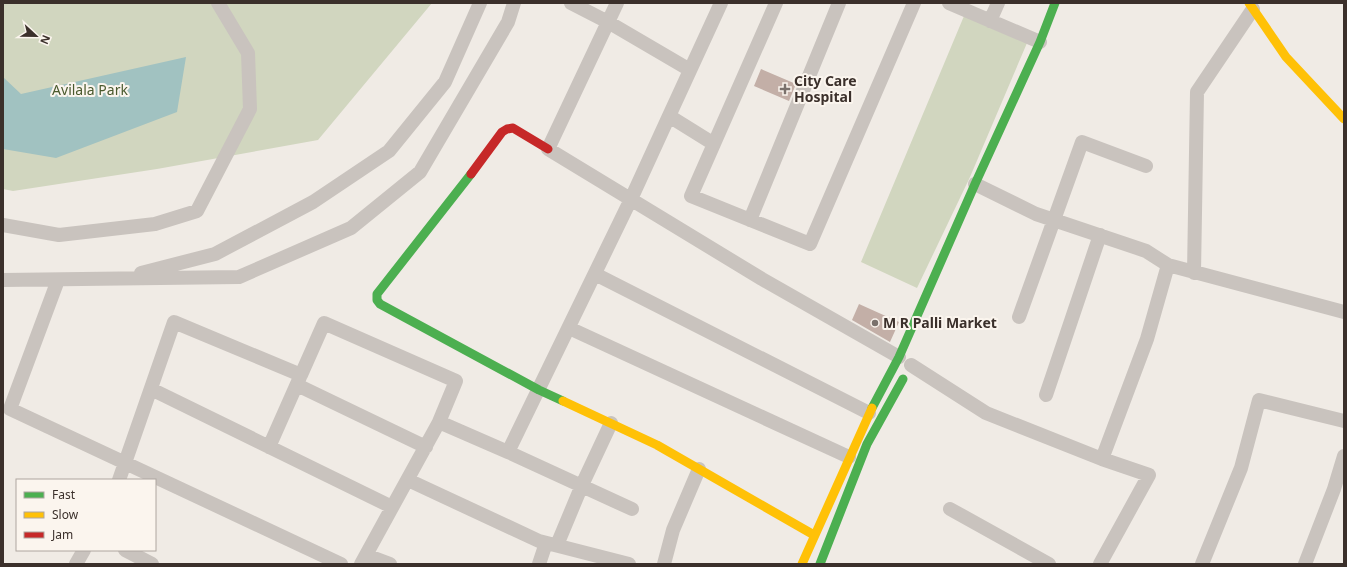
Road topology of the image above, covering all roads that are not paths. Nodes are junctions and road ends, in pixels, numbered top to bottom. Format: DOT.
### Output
graph roads {
  1 [pos="218,3"];
  2 [pos="480,3"];
  3 [pos="514,3"];
  4 [pos="571,3"];
  5 [pos="617,3"];
  6 [pos="721,3"];
  7 [pos="776,3"];
  8 [pos="839,3"];
  9 [pos="914,3"];
  10 [pos="949,3"];
  11 [pos="998,3"];
  12 [pos="1055,3"];
  13 [pos="1062,3"];
  14 [pos="1251,6"];
  15 [pos="990,21"];
  16 [pos="608,22"];
  17 [pos="1040,42"];
  18 [pos="690,70"];
  19 [pos="669,116"];
  20 [pos="1344,118"];
  21 [pos="714,144"];
  22 [pos="1003,146"];
  23 [pos="548,149"];
  24 [pos="1146,166"];
  25 [pos="982,188"];
  26 [pos="631,200"];
  27 [pos="750,220"];
  28 [pos="1055,220"];
  29 [pos="3,225"];
  30 [pos="1100,235"];
  31 [pos="1168,266"];
  32 [pos="1194,272"];
  33 [pos="595,274"];
  34 [pos="118,278"];
  35 [pos="3,280"];
  36 [pos="58,280"];
  37 [pos="1344,312"];
  38 [pos="1019,317"];
  39 [pos="569,328"];
  40 [pos="908,359"];
  41 [pos="299,380"];
  42 [pos="151,389"];
  43 [pos="539,390"];
  44 [pos="1046,395"];
  45 [pos="869,413"];
  46 [pos="1344,421"];
  47 [pos="440,422"];
  48 [pos="611,423"];
  49 [pos="269,447"];
  50 [pos="426,447"];
  51 [pos="508,452"];
  52 [pos="1344,456"];
  53 [pos="849,457"];
  54 [pos="1102,459"];
  55 [pos="125,463"];
  56 [pos="699,469"];
  57 [pos="119,479"];
  58 [pos="408,480"];
  59 [pos="582,485"];
  60 [pos="392,507"];
  61 [pos="632,509"];
  62 [pos="950,509"];
  63 [pos="814,535"];
  64 [pos="552,544"];
  65 [pos="83,551"];
  66 [pos="127,551"];
  67 [pos="364,559"];
  68 [pos="76,564"];
  69 [pos="152,564"];
  70 [pos="341,564"];
  71 [pos="390,564"];
  72 [pos="539,564"];
  73 [pos="629,564"];
  74 [pos="664,564"];
  75 [pos="802,564"];
  76 [pos="820,564"];
  77 [pos="1049,564"];
  78 [pos="1100,564"];
  79 [pos="1202,564"];
  80 [pos="1305,564"];
  1 -- 29 [label="street"];
  2 -- 34 [label="street"];
  3 -- 34 [label="street"];
  4 -- 16 [label="street"];
  5 -- 16 [label="street"];
  6 -- 18 [label="street"];
  7 -- 21 [label="street"];
  8 -- 27 [label="street"];
  9 -- 27 [label="street"];
  10 -- 15 [label="street"];
  11 -- 15 [label="street"];
  12 -- 17 [label="street"];
  13 -- 22 [label="street"];
  14 -- 20 [label="street"];
  14 -- 32 [label="street"];
  15 -- 17 [label="street"];
  16 -- 18 [label="street"];
  16 -- 23 [label="street"];
  17 -- 25 [label="street"];
  18 -- 19 [label="street"];
  19 -- 21 [label="street"];
  19 -- 26 [label="street"];
  21 -- 27 [label="street"];
  23 -- 26 [label="street"];
  23 -- 43 [label="street"];
  24 -- 28 [label="street"];
  25 -- 28 [label="street"];
  25 -- 40 [label="street"];
  26 -- 33 [label="street"];
  26 -- 40 [label="street"];
  28 -- 30 [label="street"];
  28 -- 38 [label="street"];
  30 -- 31 [label="street"];
  30 -- 44 [label="street"];
  31 -- 32 [label="street"];
  31 -- 54 [label="street"];
  32 -- 37 [label="street"];
  33 -- 39 [label="street"];
  33 -- 45 [label="street"];
  34 -- 36 [label="street"];
  35 -- 36 [label="street"];
  36 -- 55 [label="street"];
  39 -- 43 [label="street"];
  39 -- 53 [label="street"];
  40 -- 45 [label="street"];
  40 -- 54 [label="street"];
  40 -- 76 [label="street"];
  41 -- 42 [label="street"];
  41 -- 47 [label="street"];
  41 -- 49 [label="street"];
  41 -- 50 [label="street"];
  42 -- 49 [label="street"];
  42 -- 55 [label="street"];
  43 -- 48 [label="street"];
  43 -- 51 [label="street"];
  45 -- 53 [label="street"];
  46 -- 79 [label="street"];
  47 -- 50 [label="street"];
  47 -- 51 [label="street"];
  48 -- 56 [label="street"];
  48 -- 59 [label="street"];
  49 -- 60 [label="street"];
  50 -- 58 [label="street"];
  51 -- 59 [label="street"];
  52 -- 80 [label="street"];
  53 -- 63 [label="street"];
  54 -- 78 [label="street"];
  55 -- 57 [label="street"];
  55 -- 70 [label="street"];
  56 -- 63 [label="street"];
  56 -- 74 [label="street"];
  58 -- 60 [label="street"];
  58 -- 64 [label="street"];
  59 -- 61 [label="street"];
  59 -- 64 [label="street"];
  60 -- 67 [label="street"];
  62 -- 77 [label="street"];
  63 -- 75 [label="street"];
  64 -- 72 [label="street"];
  64 -- 73 [label="street"];
  65 -- 68 [label="street"];
  66 -- 69 [label="street"];
  67 -- 71 [label="street"];
}
